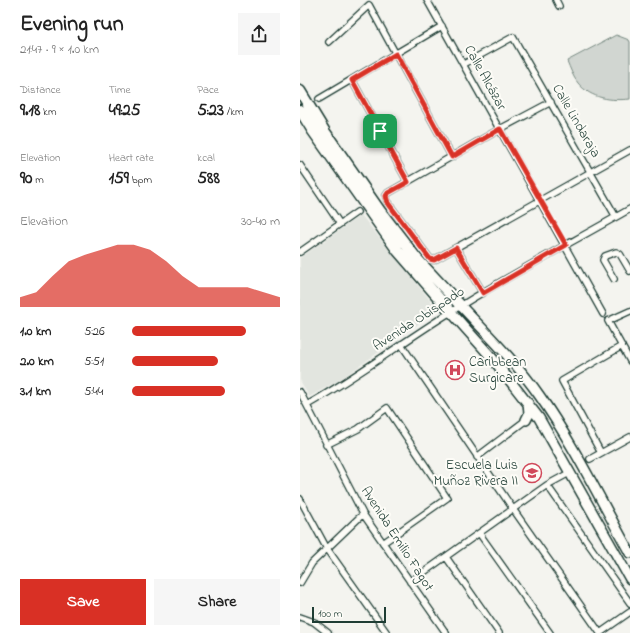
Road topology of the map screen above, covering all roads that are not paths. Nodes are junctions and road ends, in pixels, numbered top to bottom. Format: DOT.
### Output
graph roads {
  1 [pos="427,0"];
  2 [pos="556,0"];
  3 [pos="559,6"];
  4 [pos="442,26"];
  5 [pos="329,42"];
  6 [pos="396,54"];
  7 [pos="464,64"];
  8 [pos="352,80"];
  9 [pos="300,91"];
  10 [pos="319,99"];
  11 [pos="551,102"];
  12 [pos="300,110"];
  13 [pos="500,129"];
  14 [pos="630,150"];
  15 [pos="452,157"];
  16 [pos="300,165"];
  17 [pos="591,172"];
  18 [pos="408,182"];
  19 [pos="540,199"];
  20 [pos="630,209"];
  21 [pos="357,212"];
  22 [pos="616,217"];
  23 [pos="340,224"];
  24 [pos="566,245"];
  25 [pos="456,248"];
  26 [pos="300,252"];
  27 [pos="630,271"];
  28 [pos="614,280"];
  29 [pos="483,293"];
  30 [pos="461,306"];
  31 [pos="630,311"];
  32 [pos="451,312"];
  33 [pos="604,314"];
  34 [pos="401,344"];
  35 [pos="622,346"];
  36 [pos="630,361"];
  37 [pos="300,392"];
  38 [pos="528,402"];
  39 [pos="307,405"];
  40 [pos="539,418"];
  41 [pos="526,420"];
  42 [pos="630,437"];
  43 [pos="326,445"];
  44 [pos="601,453"];
  45 [pos="477,457"];
  46 [pos="590,459"];
  47 [pos="571,472"];
  48 [pos="547,486"];
  49 [pos="300,499"];
  50 [pos="513,509"];
  51 [pos="362,514"];
  52 [pos="479,533"];
  53 [pos="383,543"];
  54 [pos="326,547"];
  55 [pos="630,553"];
  56 [pos="446,557"];
  57 [pos="630,579"];
  58 [pos="410,582"];
  59 [pos="300,583"];
  60 [pos="630,603"];
  61 [pos="630,612"];
  62 [pos="300,616"];
  63 [pos="328,633"];
  64 [pos="387,633"];
  65 [pos="446,633"];
  66 [pos="499,633"];
  67 [pos="550,633"];
  68 [pos="600,633"];
  1 -- 4 [label="street, Calle Alcázar"];
  2 -- 3 [label="street"];
  4 -- 6 [label="street"];
  4 -- 7 [label="street, Calle Alcázar"];
  5 -- 6 [label="street"];
  6 -- 8 [label="street"];
  6 -- 15 [label="street"];
  7 -- 11 [label="street, Calle Lindaraja"];
  7 -- 13 [label="street, Calle Alcázar"];
  8 -- 10 [label="street"];
  8 -- 18 [label="street"];
  9 -- 30 [label="highway"];
  11 -- 13 [label="street"];
  11 -- 17 [label="street, Calle Lindaraja"];
  12 -- 32 [label="highway"];
  13 -- 15 [label="street"];
  13 -- 19 [label="street, Calle Alcázar"];
  14 -- 17 [label="street"];
  15 -- 18 [label="street"];
  16 -- 23 [label="street"];
  17 -- 19 [label="street"];
  17 -- 22 [label="street, Calle Lindaraja"];
  18 -- 25 [label="street"];
  19 -- 24 [label="street, Calle Alcázar"];
  19 -- 25 [label="street"];
  20 -- 22 [label="street, Avenida Obispado"];
  21 -- 23 [label="street"];
  22 -- 24 [label="street, Avenida Obispado"];
  23 -- 26 [label="street"];
  24 -- 29 [label="street, Avenida Obispado"];
  24 -- 33 [label="street, Calle Alcázar"];
  25 -- 29 [label="street"];
  27 -- 28 [label="street"];
  29 -- 30 [label="street, Avenida Obispado"];
  30 -- 32 [label="street, Avenida Obispado"];
  30 -- 55 [label="main road"];
  31 -- 35 [label="street"];
  32 -- 34 [label="street, Avenida Obispado"];
  32 -- 38 [label="main road"];
  34 -- 39 [label="street, Avenida Obispado"];
  34 -- 45 [label="street"];
  35 -- 36 [label="street"];
  35 -- 44 [label="street"];
  37 -- 39 [label="street, Avenida Emilio Fagot"];
  38 -- 40 [label="main road"];
  38 -- 41 [label="main road"];
  39 -- 43 [label="street, Avenida Emilio Fagot"];
  40 -- 41 [label="main road"];
  40 -- 47 [label="main road"];
  41 -- 45 [label="street"];
  42 -- 44 [label="street"];
  43 -- 51 [label="street, Avenida Emilio Fagot"];
  43 -- 53 [label="street"];
  44 -- 46 [label="street"];
  45 -- 50 [label="street"];
  47 -- 48 [label="street"];
  47 -- 57 [label="main road"];
  48 -- 50 [label="street"];
  48 -- 60 [label="street"];
  49 -- 54 [label="street"];
  50 -- 52 [label="street"];
  50 -- 68 [label="street"];
  51 -- 53 [label="street, Avenida Emilio Fagot"];
  51 -- 54 [label="street"];
  52 -- 56 [label="street"];
  52 -- 67 [label="street"];
  53 -- 58 [label="street, Avenida Emilio Fagot"];
  54 -- 59 [label="street"];
  54 -- 64 [label="street"];
  56 -- 58 [label="street"];
  56 -- 66 [label="street"];
  58 -- 65 [label="street, Avenida Emilio Fagot"];
  61 -- 68 [label="street"];
  62 -- 63 [label="street"];
}
